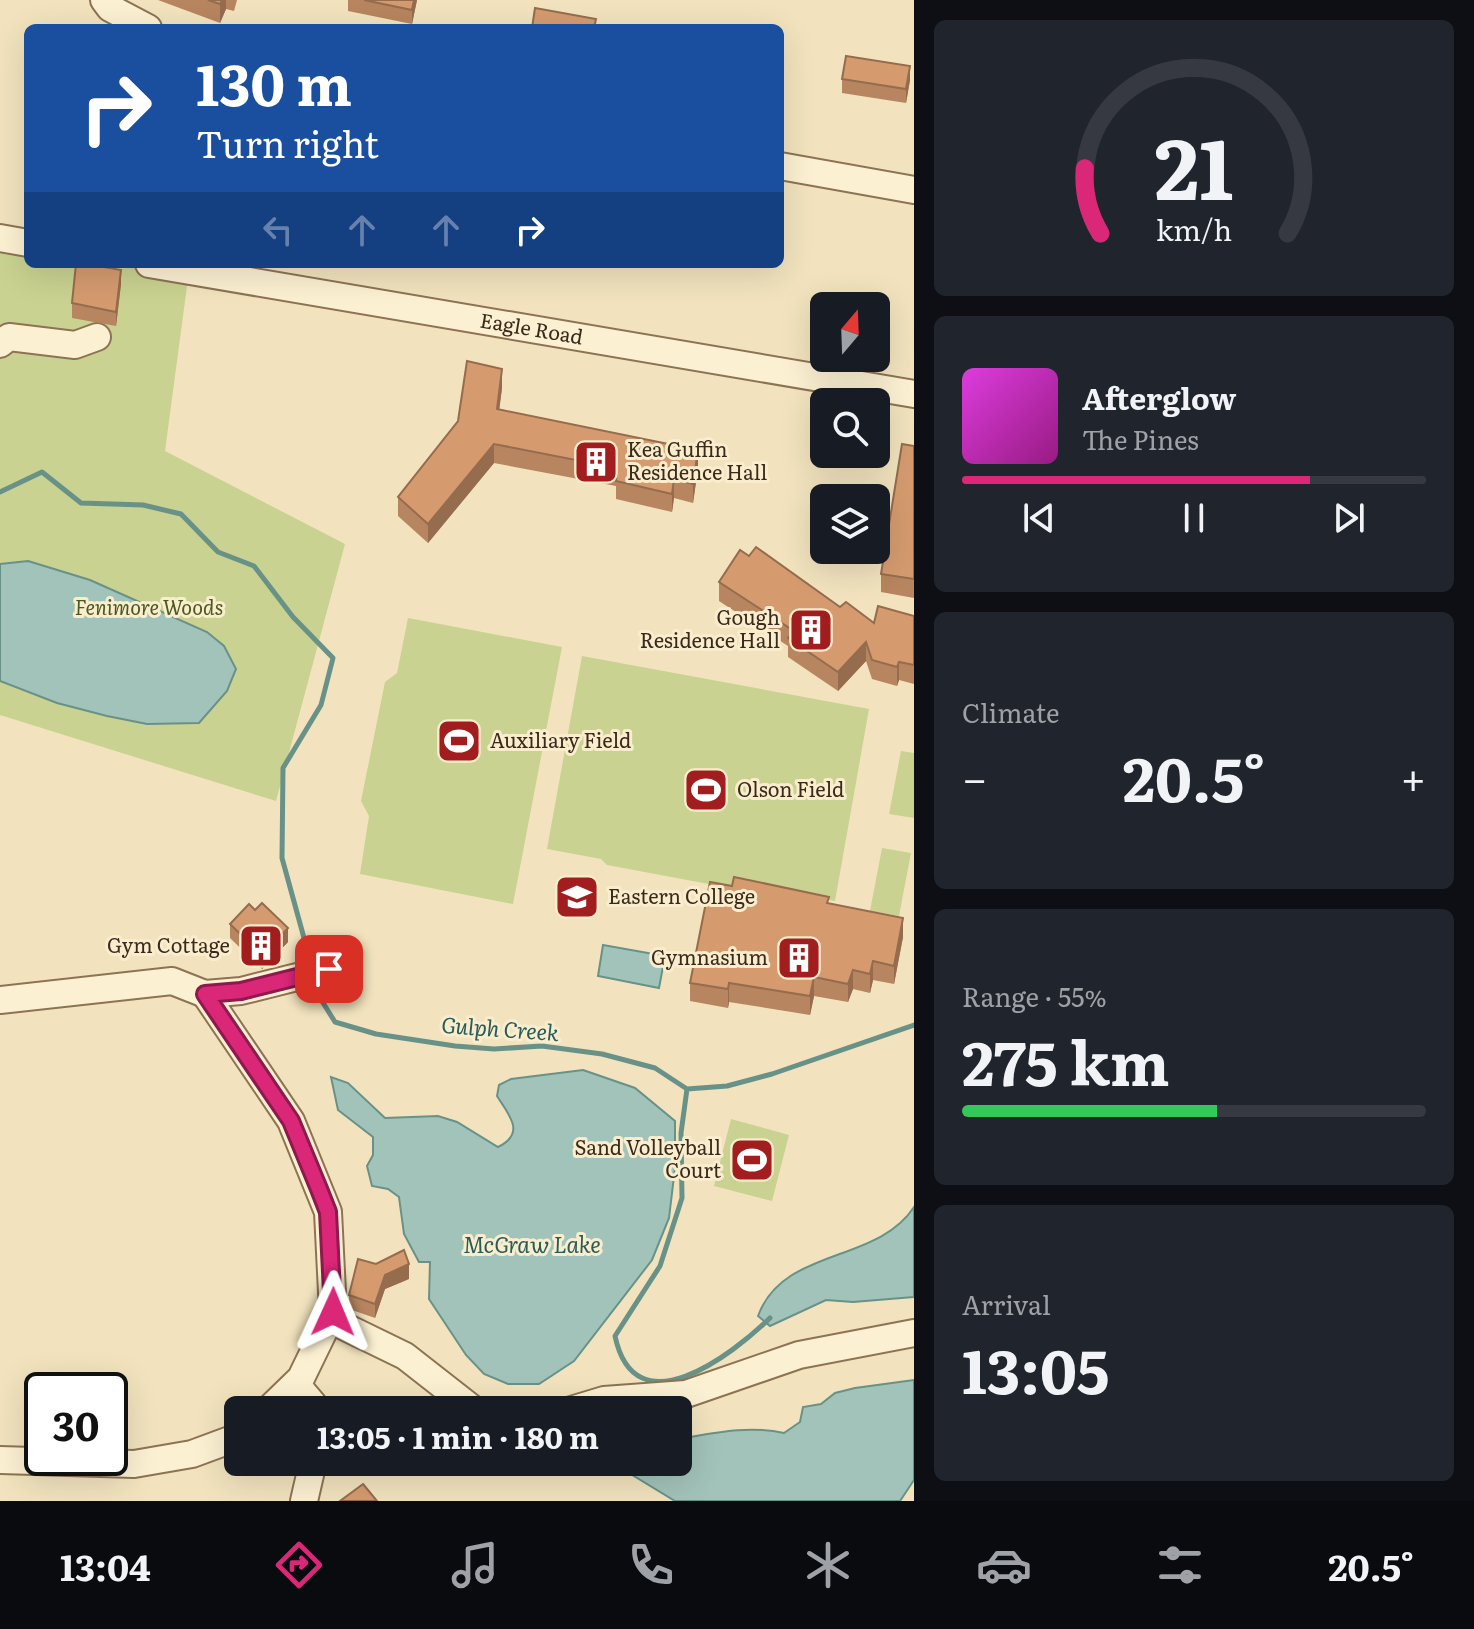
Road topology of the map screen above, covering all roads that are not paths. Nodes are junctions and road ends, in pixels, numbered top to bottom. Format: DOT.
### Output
graph roads {
  1 [pos="104,0"];
  2 [pos="140,24"];
  3 [pos="784,167"];
  4 [pos="914,190"];
  5 [pos="0,238"];
  6 [pos="24,242"];
  7 [pos="173,268"];
  8 [pos="97,337"];
  9 [pos="0,344"];
  10 [pos="914,394"];
  11 [pos="329,969"];
  12 [pos="205,994"];
  13 [pos="0,1000"];
  14 [pos="329,1319"];
  15 [pos="914,1333"];
  16 [pos="296,1384"];
  17 [pos="283,1396"];
  18 [pos="306,1396"];
  19 [pos="456,1396"];
  20 [pos="659,1396"];
  21 [pos="224,1442"];
  22 [pos="0,1460"];
  23 [pos="310,1476"];
  24 [pos="304,1501"];
  1 -- 2 [label="street"];
  3 -- 4 [label="street"];
  5 -- 6 [label="street"];
  7 -- 10 [label="street, Eagle Road"];
  8 -- 9 [label="street"];
  11 -- 12 [label="street"];
  12 -- 13 [label="street"];
  12 -- 14 [label="street"];
  14 -- 16 [label="street"];
  14 -- 19 [label="street"];
  15 -- 20 [label="street"];
  16 -- 17 [label="street"];
  16 -- 18 [label="street"];
  21 -- 22 [label="street"];
  23 -- 24 [label="street"];
}
